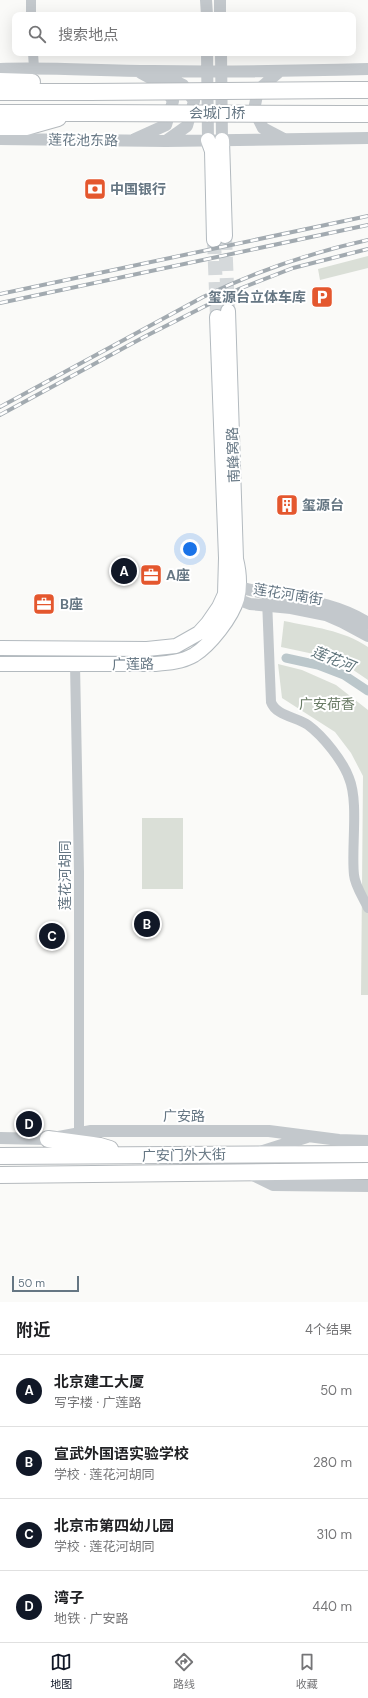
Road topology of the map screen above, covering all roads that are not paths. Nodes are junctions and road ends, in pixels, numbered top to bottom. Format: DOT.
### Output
graph roads {
  1 [pos="31,0"];
  2 [pos="206,0"];
  3 [pos="220,0"];
  4 [pos="31,12"];
  5 [pos="206,12"];
  6 [pos="220,12"];
  7 [pos="33,56"];
  8 [pos="207,56"];
  9 [pos="221,56"];
  10 [pos="34,68"];
  11 [pos="0,69"];
  12 [pos="368,69"];
  13 [pos="136,71"];
  14 [pos="155,71"];
  15 [pos="207,71"];
  16 [pos="221,71"];
  17 [pos="280,72"];
  18 [pos="0,81"];
  19 [pos="368,90"];
  20 [pos="0,92"];
  21 [pos="73,92"];
  22 [pos="0,112"];
  23 [pos="82,113"];
  24 [pos="368,114"];
  25 [pos="0,127"];
  26 [pos="368,138"];
  27 [pos="0,139"];
  28 [pos="132,140"];
  29 [pos="215,140"];
  30 [pos="285,140"];
  31 [pos="166,141"];
  32 [pos="219,238"];
  33 [pos="223,314"];
  34 [pos="231,591"];
  35 [pos="267,600"];
  36 [pos="368,623"];
  37 [pos="368,636"];
  38 [pos="0,648"];
  39 [pos="0,664"];
  40 [pos="75,664"];
  41 [pos="368,908"];
  42 [pos="79,1133"];
  43 [pos="310,1136"];
  44 [pos="0,1138"];
  45 [pos="48,1139"];
  46 [pos="339,1140"];
  47 [pos="368,1141"];
  48 [pos="254,1154"];
  49 [pos="348,1154"];
  50 [pos="368,1154"];
  51 [pos="0,1156"];
  52 [pos="131,1156"];
  53 [pos="368,1171"];
  54 [pos="248,1172"];
  55 [pos="0,1175"];
  56 [pos="368,1186"];
  1 -- 4 [label="street"];
  2 -- 5 [label="street"];
  3 -- 6 [label="street"];
  7 -- 10 [label="street"];
  8 -- 15 [label="street"];
  9 -- 16 [label="street"];
  10 -- 11 [label="street"];
  10 -- 13 [label="street"];
  12 -- 17 [label="street"];
  13 -- 14 [label="street"];
  13 -- 28 [label="street"];
  14 -- 15 [label="street"];
  14 -- 31 [label="street"];
  15 -- 16 [label="street"];
  15 -- 29 [label="street"];
  16 -- 17 [label="street"];
  16 -- 29 [label="street"];
  17 -- 30 [label="street"];
  18 -- 21 [label="highway"];
  19 -- 21 [label="highway, 会城门桥, bridge"];
  20 -- 21 [label="highway"];
  22 -- 23 [label="highway, 莲花池东路"];
  23 -- 24 [label="highway, 会城门桥, bridge"];
  23 -- 25 [label="highway"];
  26 -- 30 [label="street"];
  27 -- 28 [label="street, 莲花池东路"];
  28 -- 31 [label="street, 莲花池东路"];
  29 -- 30 [label="street"];
  29 -- 31 [label="street, 莲花池东路"];
  29 -- 32 [label="main road"];
  33 -- 34 [label="main road, 南蜂窝路"];
  34 -- 35 [label="street, 莲花河南街"];
  34 -- 38 [label="main road, 广莲路"];
  34 -- 40 [label="main road, 广莲路"];
  35 -- 36 [label="street, 莲花河南街"];
  35 -- 37 [label="street, 莲花河南街"];
  35 -- 41 [label="street"];
  39 -- 40 [label="main road, 广莲路"];
  40 -- 42 [label="street, 莲花河胡同"];
  42 -- 43 [label="street, 广安路"];
  42 -- 45 [label="street, 广安路"];
  43 -- 46 [label="street, 广安路"];
  43 -- 48 [label="street"];
  44 -- 45 [label="street, 广安路"];
  45 -- 52 [label="highway"];
  46 -- 47 [label="street, 广安路"];
  46 -- 49 [label="street"];
  48 -- 49 [label="highway, 广安门外大街"];
  48 -- 52 [label="highway, 广安门外大街"];
  49 -- 50 [label="highway, 广安门外大街"];
  51 -- 52 [label="highway, 广安门外大街"];
  53 -- 54 [label="highway, 广安门外大街"];
  54 -- 55 [label="highway, 广安门外大街"];
  54 -- 56 [label="street, 广安门外大街"];
}
